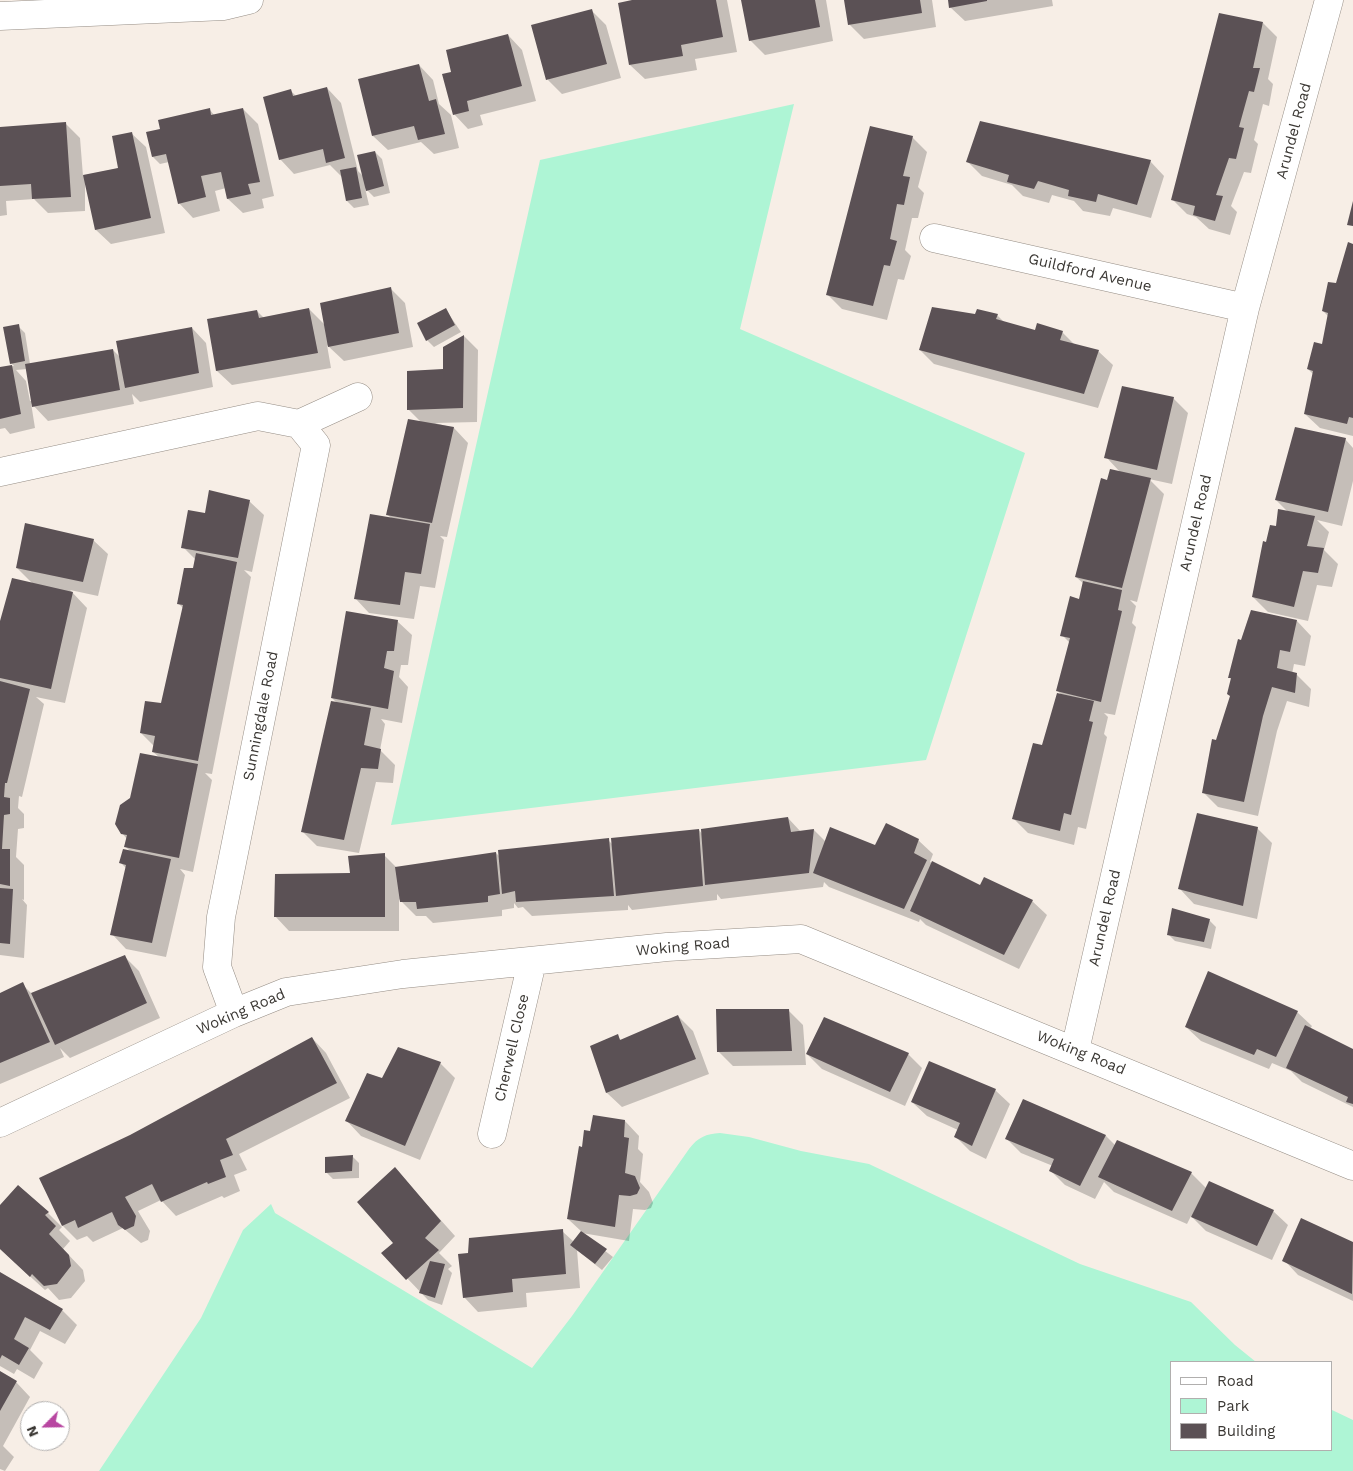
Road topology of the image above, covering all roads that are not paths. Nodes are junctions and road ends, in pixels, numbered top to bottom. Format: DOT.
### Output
graph roads {
  1 [pos="249,0"];
  2 [pos="1329,0"];
  3 [pos="0,16"];
  4 [pos="934,238"];
  5 [pos="1245,308"];
  6 [pos="358,397"];
  7 [pos="298,424"];
  8 [pos="0,472"];
  9 [pos="532,962"];
  10 [pos="234,1013"];
  11 [pos="1075,1050"];
  12 [pos="0,1123"];
  13 [pos="492,1134"];
  14 [pos="1353,1166"];
  1 -- 3 [label="street"];
  2 -- 5 [label="street, Arundel Road"];
  4 -- 5 [label="street, Guildford Avenue"];
  5 -- 11 [label="street, Arundel Road"];
  6 -- 7 [label="street"];
  7 -- 8 [label="street"];
  7 -- 10 [label="street, Sunningdale Road"];
  9 -- 10 [label="street, Woking Road"];
  9 -- 11 [label="street, Woking Road"];
  9 -- 13 [label="street, Cherwell Close"];
  10 -- 12 [label="street, Woking Road"];
  11 -- 14 [label="street, Woking Road"];
}
